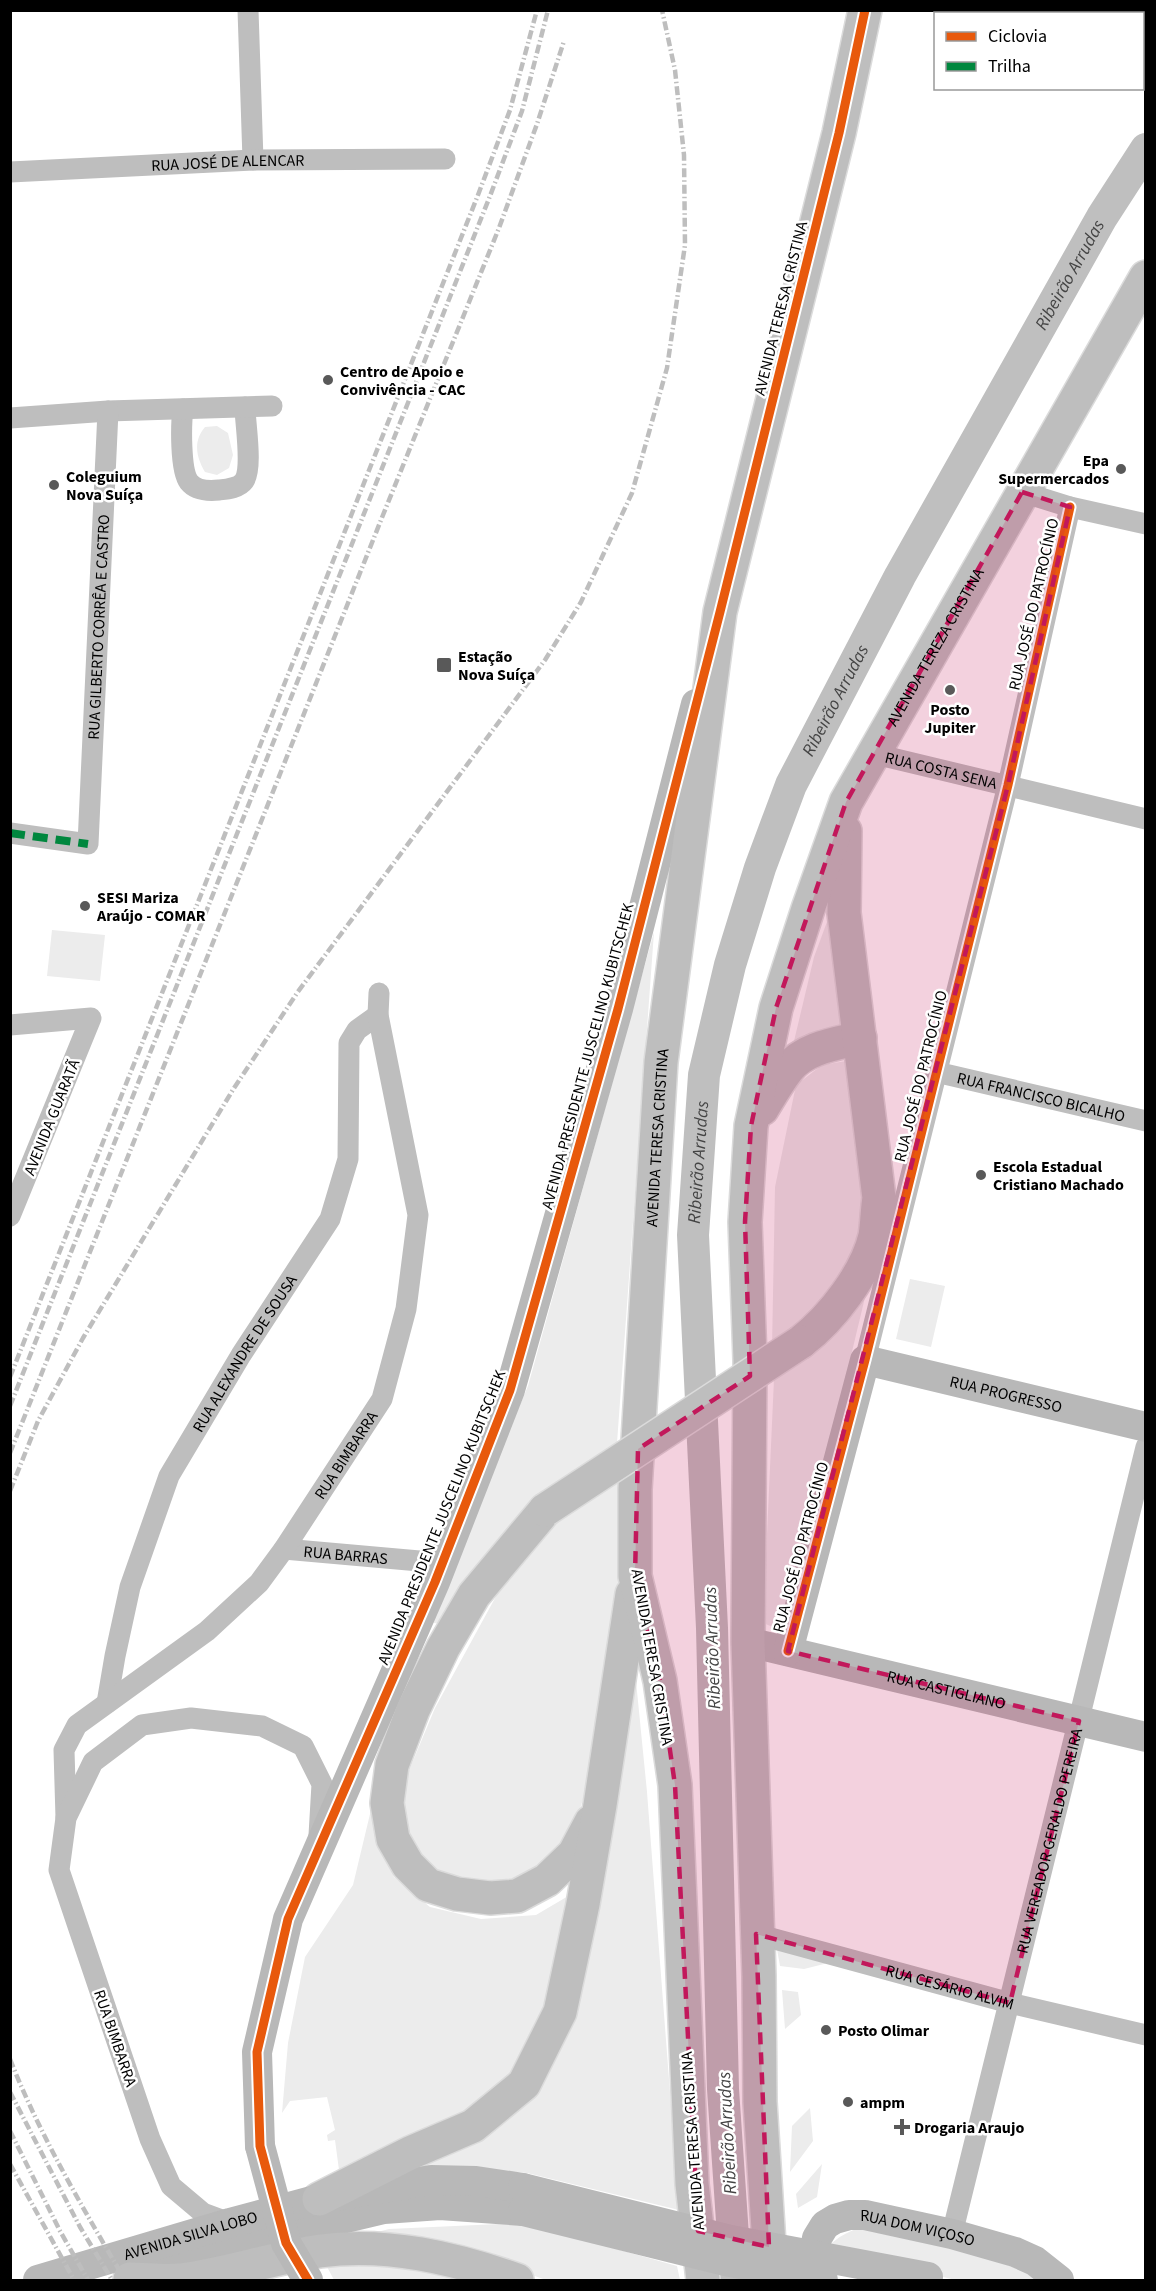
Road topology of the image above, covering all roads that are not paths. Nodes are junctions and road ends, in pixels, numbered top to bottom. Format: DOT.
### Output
graph roads {
  1 [pos="248,10"];
  2 [pos="865,10"];
  3 [pos="445,159"];
  4 [pos="253,160"];
  5 [pos="10,172"];
  6 [pos="1146,277"];
  7 [pos="245,406"];
  8 [pos="272,406"];
  9 [pos="183,409"];
  10 [pos="108,411"];
  11 [pos="10,418"];
  12 [pos="1022,492"];
  13 [pos="1070,507"];
  14 [pos="1146,524"];
  15 [pos="720,612"];
  16 [pos="875,754"];
  17 [pos="1008,785"];
  18 [pos="846,802"];
  19 [pos="1146,819"];
  20 [pos="10,833"];
  21 [pos="379,993"];
  22 [pos="378,1015"];
  23 [pos="10,1025"];
  24 [pos="860,1038"];
  25 [pos="936,1072"];
  26 [pos="1146,1121"];
  27 [pos="751,1126"];
  28 [pos="12,1209"];
  29 [pos="865,1360"];
  30 [pos="1146,1427"];
  31 [pos="1146,1447"];
  32 [pos="284,1549"];
  33 [pos="442,1563"];
  34 [pos="635,1576"];
  35 [pos="748,1642"];
  36 [pos="788,1650"];
  37 [pos="107,1703"];
  38 [pos="1079,1721"];
  39 [pos="1146,1737"];
  40 [pos="600,1805"];
  41 [pos="66,1818"];
  42 [pos="317,1856"];
  43 [pos="756,1934"];
  44 [pos="1010,2003"];
  45 [pos="1146,2036"];
  46 [pos="319,2199"];
  47 [pos="523,2199"];
  48 [pos="230,2223"];
  49 [pos="952,2234"];
  50 [pos="934,2279"];
  51 [pos="38,2280"];
  52 [pos="128,2280"];
  53 [pos="308,2280"];
  54 [pos="517,2280"];
  55 [pos="703,2280"];
  56 [pos="772,2280"];
  57 [pos="810,2280"];
  58 [pos="823,2280"];
  59 [pos="1059,2280"];
  1 -- 4 [label="street"];
  2 -- 15 [label="highway, AVENIDA TERESA CRISTINA"];
  3 -- 4 [label="street, RUA JOSÉ DE ALENCAR"];
  4 -- 5 [label="street, RUA JOSÉ DE ALENCAR"];
  6 -- 12 [label="highway"];
  7 -- 8 [label="street"];
  7 -- 9 [label="street"];
  7 -- 9 [label="street"];
  9 -- 10 [label="street"];
  10 -- 11 [label="street"];
  10 -- 20 [label="street, RUA GILBERTO CORRÊA E CASTRO"];
  12 -- 13 [label="street"];
  12 -- 16 [label="highway, AVENIDA TEREZA CRISTINA"];
  13 -- 14 [label="street"];
  13 -- 17 [label="street, RUA JOSÉ DO PATROCÍNIO"];
  15 -- 33 [label="main road, AVENIDA PRESIDENTE JUSCELINO KUBITSCHEK"];
  15 -- 34 [label="highway, AVENIDA TERESA CRISTINA"];
  16 -- 17 [label="street, RUA COSTA SENA"];
  16 -- 18 [label="highway, AVENIDA TEREZA CRISTINA"];
  17 -- 19 [label="street, RUA COSTA SENA"];
  17 -- 25 [label="street, RUA JOSÉ DO PATROCÍNIO"];
  18 -- 24 [label="highway"];
  18 -- 27 [label="highway"];
  21 -- 22 [label="street, RUA BIMBARRA"];
  22 -- 32 [label="street, RUA BIMBARRA"];
  22 -- 37 [label="street, RUA ALEXANDRE DE SOUSA"];
  23 -- 28 [label="street, AVENIDA GUARATÃ"];
  24 -- 27 [label="highway"];
  24 -- 40 [label="highway, bridge"];
  25 -- 26 [label="street, RUA FRANCISCO BICALHO"];
  25 -- 29 [label="street, RUA JOSÉ DO PATROCÍNIO"];
  27 -- 35 [label="highway"];
  29 -- 30 [label="main road, RUA PROGRESSO"];
  29 -- 36 [label="main road, RUA JOSÉ DO PATROCÍNIO"];
  31 -- 38 [label="street, RUA VEREADOR GERALDO PEREIRA"];
  32 -- 33 [label="street, RUA BARRAS"];
  32 -- 37 [label="street, RUA BIMBARRA"];
  33 -- 42 [label="main road, AVENIDA PRESIDENTE JUSCELINO KUBITSCHEK"];
  34 -- 40 [label="highway"];
  34 -- 55 [label="highway, AVENIDA TERESA CRISTINA"];
  35 -- 36 [label="main road, RUA CASTIGLIANO"];
  35 -- 43 [label="highway"];
  36 -- 38 [label="main road, RUA CASTIGLIANO"];
  37 -- 41 [label="street, RUA BIMBARRA"];
  38 -- 39 [label="main road, RUA CASTIGLIANO"];
  38 -- 44 [label="street, RUA VEREADOR GERALDO PEREIRA"];
  40 -- 46 [label="highway"];
  41 -- 42 [label="street, RUA BIMBARRA"];
  41 -- 48 [label="street, RUA BIMBARRA"];
  42 -- 53 [label="main road, AVENIDA PRESIDENTE JUSCELINO KUBITSCHEK, bridge"];
  43 -- 44 [label="street, RUA CESÁRIO ALVIM"];
  43 -- 56 [label="highway"];
  44 -- 45 [label="street, RUA CESÁRIO ALVIM"];
  44 -- 49 [label="street, RUA VEREADOR GERALDO PEREIRA"];
  46 -- 47 [label="main road, AVENIDA SILVA LOBO"];
  46 -- 48 [label="main road, AVENIDA SILVA LOBO"];
  47 -- 50 [label="main road, bridge"];
  47 -- 52 [label="main road, AVENIDA SILVA LOBO"];
  47 -- 58 [label="main road, bridge"];
  48 -- 51 [label="main road, AVENIDA SILVA LOBO"];
  49 -- 57 [label="main road, RUA DOM VIÇOSO"];
  49 -- 59 [label="main road, RUA DOM VIÇOSO"];
  52 -- 54 [label="highway"];
}
